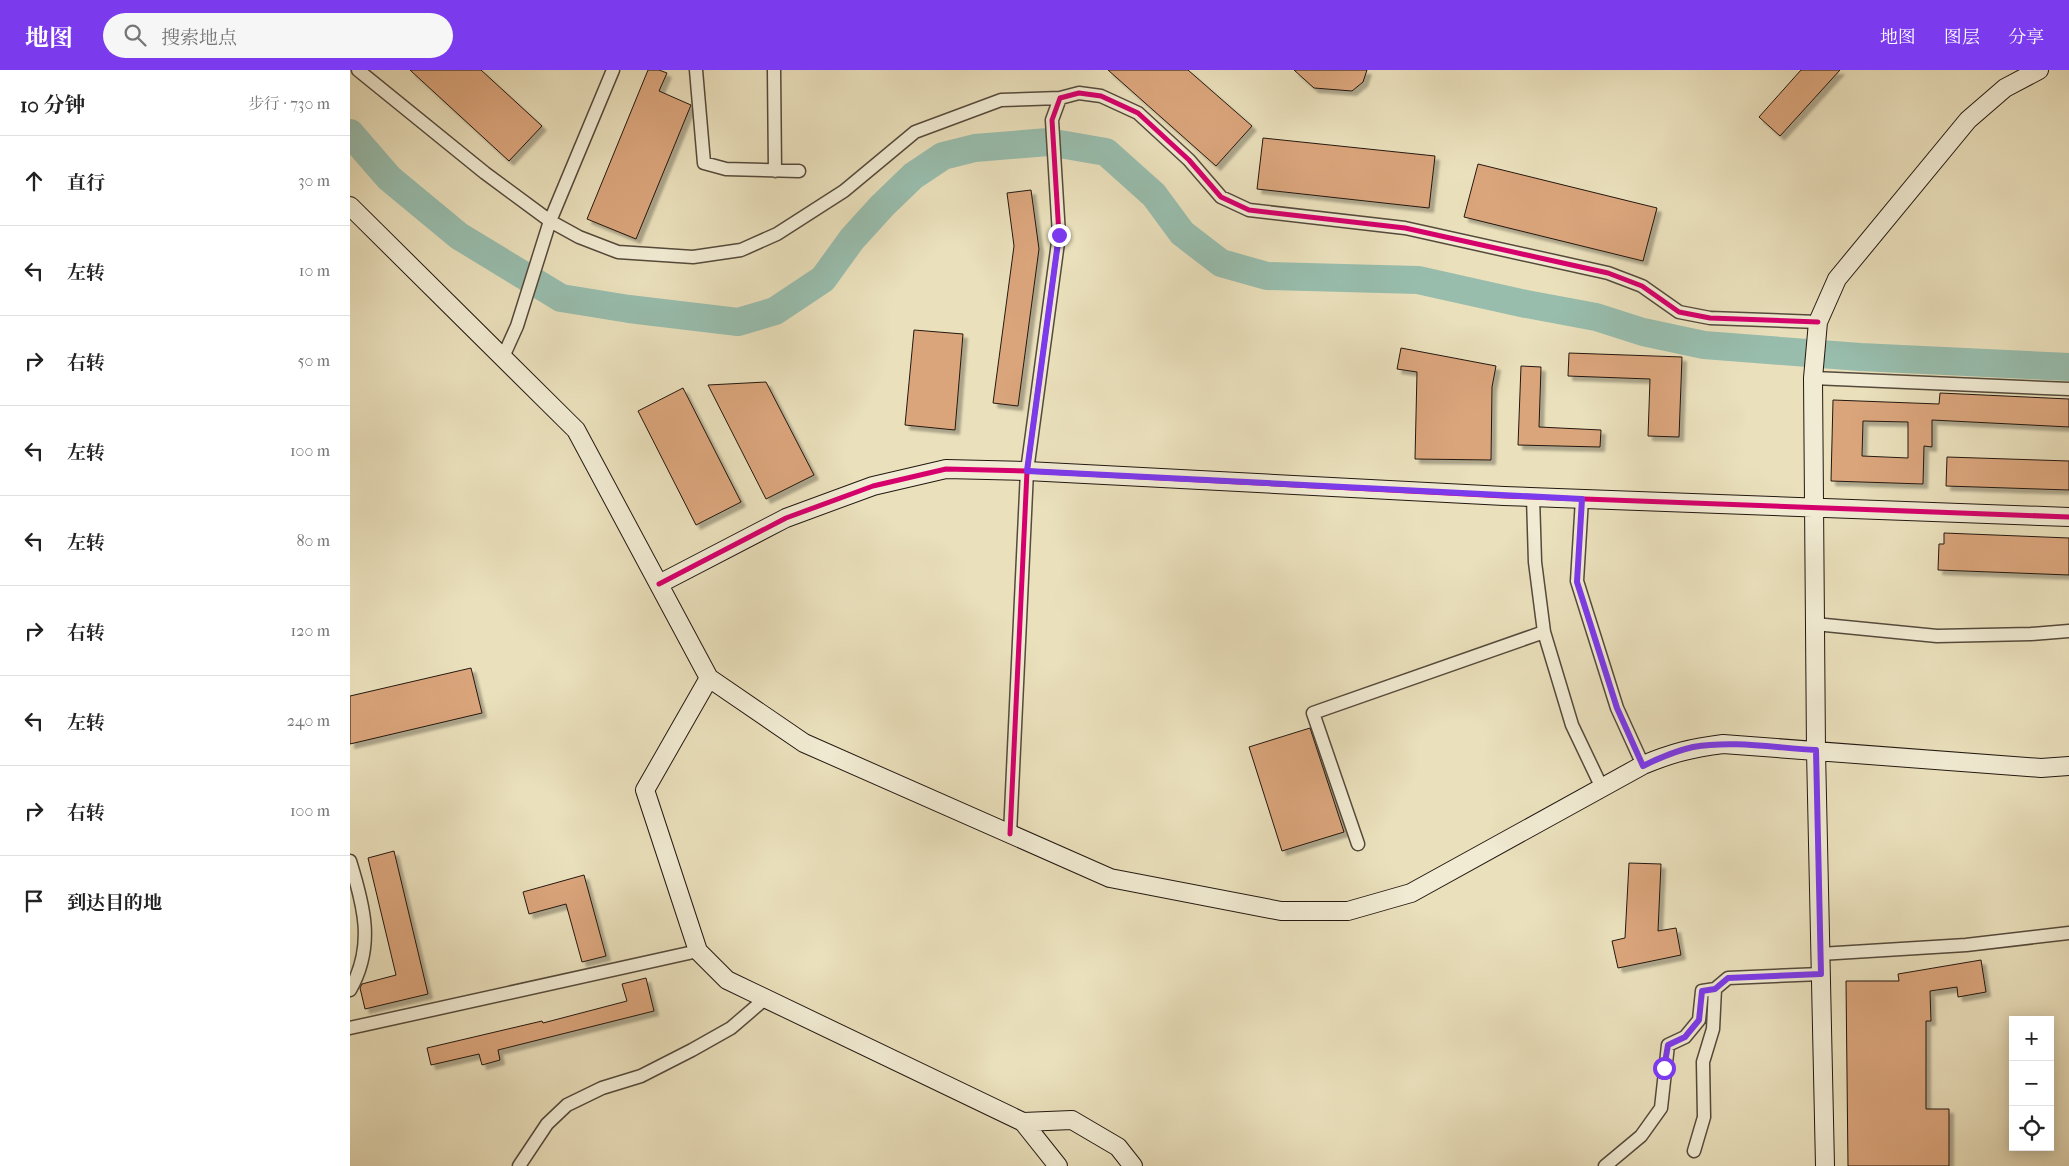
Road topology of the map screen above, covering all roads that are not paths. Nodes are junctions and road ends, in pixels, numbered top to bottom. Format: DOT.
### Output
graph roads {
  1 [pos="358,70"];
  2 [pos="614,70"];
  3 [pos="696,70"];
  4 [pos="774,70"];
  5 [pos="2039,70"];
  6 [pos="1060,98"];
  7 [pos="775,171"];
  8 [pos="799,171"];
  9 [pos="350,206"];
  10 [pos="550,221"];
  11 [pos="1818,322"];
  12 [pos="503,357"];
  13 [pos="1813,373"];
  14 [pos="2069,389"];
  15 [pos="1027,471"];
  16 [pos="1533,497"];
  17 [pos="1582,499"];
  18 [pos="1814,506"];
  19 [pos="2069,517"];
  20 [pos="659,584"];
  21 [pos="1815,624"];
  22 [pos="2069,631"];
  23 [pos="1544,632"];
  24 [pos="709,678"];
  25 [pos="1816,750"];
  26 [pos="1643,766"];
  27 [pos="2069,766"];
  28 [pos="1602,788"];
  29 [pos="1010,834"];
  30 [pos="1358,844"];
  31 [pos="350,861"];
  32 [pos="2069,933"];
  33 [pos="698,951"];
  34 [pos="1820,954"];
  35 [pos="1821,974"];
  36 [pos="1715,989"];
  37 [pos="350,990"];
  38 [pos="766,998"];
  39 [pos="350,1028"];
  40 [pos="1024,1122"];
  41 [pos="1694,1151"];
  42 [pos="518,1166"];
  43 [pos="1058,1166"];
  44 [pos="1133,1166"];
  45 [pos="1605,1166"];
  46 [pos="1825,1166"];
  1 -- 10 [label="street"];
  2 -- 10 [label="street"];
  3 -- 7 [label="street"];
  4 -- 7 [label="street"];
  5 -- 11 [label="main road"];
  6 -- 10 [label="street"];
  6 -- 11 [label="street"];
  6 -- 15 [label="street"];
  7 -- 8 [label="street"];
  9 -- 12 [label="main road"];
  10 -- 12 [label="street"];
  11 -- 13 [label="main road"];
  12 -- 20 [label="main road"];
  13 -- 14 [label="street"];
  13 -- 18 [label="main road"];
  15 -- 16 [label="main road"];
  15 -- 20 [label="main road"];
  15 -- 29 [label="street"];
  16 -- 17 [label="main road"];
  16 -- 23 [label="street"];
  17 -- 18 [label="main road"];
  17 -- 26 [label="street"];
  18 -- 19 [label="main road"];
  18 -- 21 [label="main road"];
  20 -- 24 [label="main road"];
  21 -- 22 [label="street"];
  21 -- 25 [label="main road"];
  23 -- 28 [label="street"];
  23 -- 30 [label="street"];
  24 -- 29 [label="main road"];
  24 -- 33 [label="main road"];
  25 -- 26 [label="main road"];
  25 -- 27 [label="main road"];
  25 -- 34 [label="main road"];
  26 -- 28 [label="main road"];
  28 -- 29 [label="main road"];
  31 -- 37 [label="street"];
  32 -- 34 [label="street"];
  33 -- 38 [label="main road"];
  33 -- 39 [label="street"];
  34 -- 35 [label="main road"];
  35 -- 36 [label="street"];
  35 -- 46 [label="main road"];
  36 -- 41 [label="street"];
  36 -- 45 [label="street"];
  38 -- 40 [label="main road"];
  38 -- 42 [label="street"];
  40 -- 43 [label="main road"];
  40 -- 44 [label="main road"];
}
